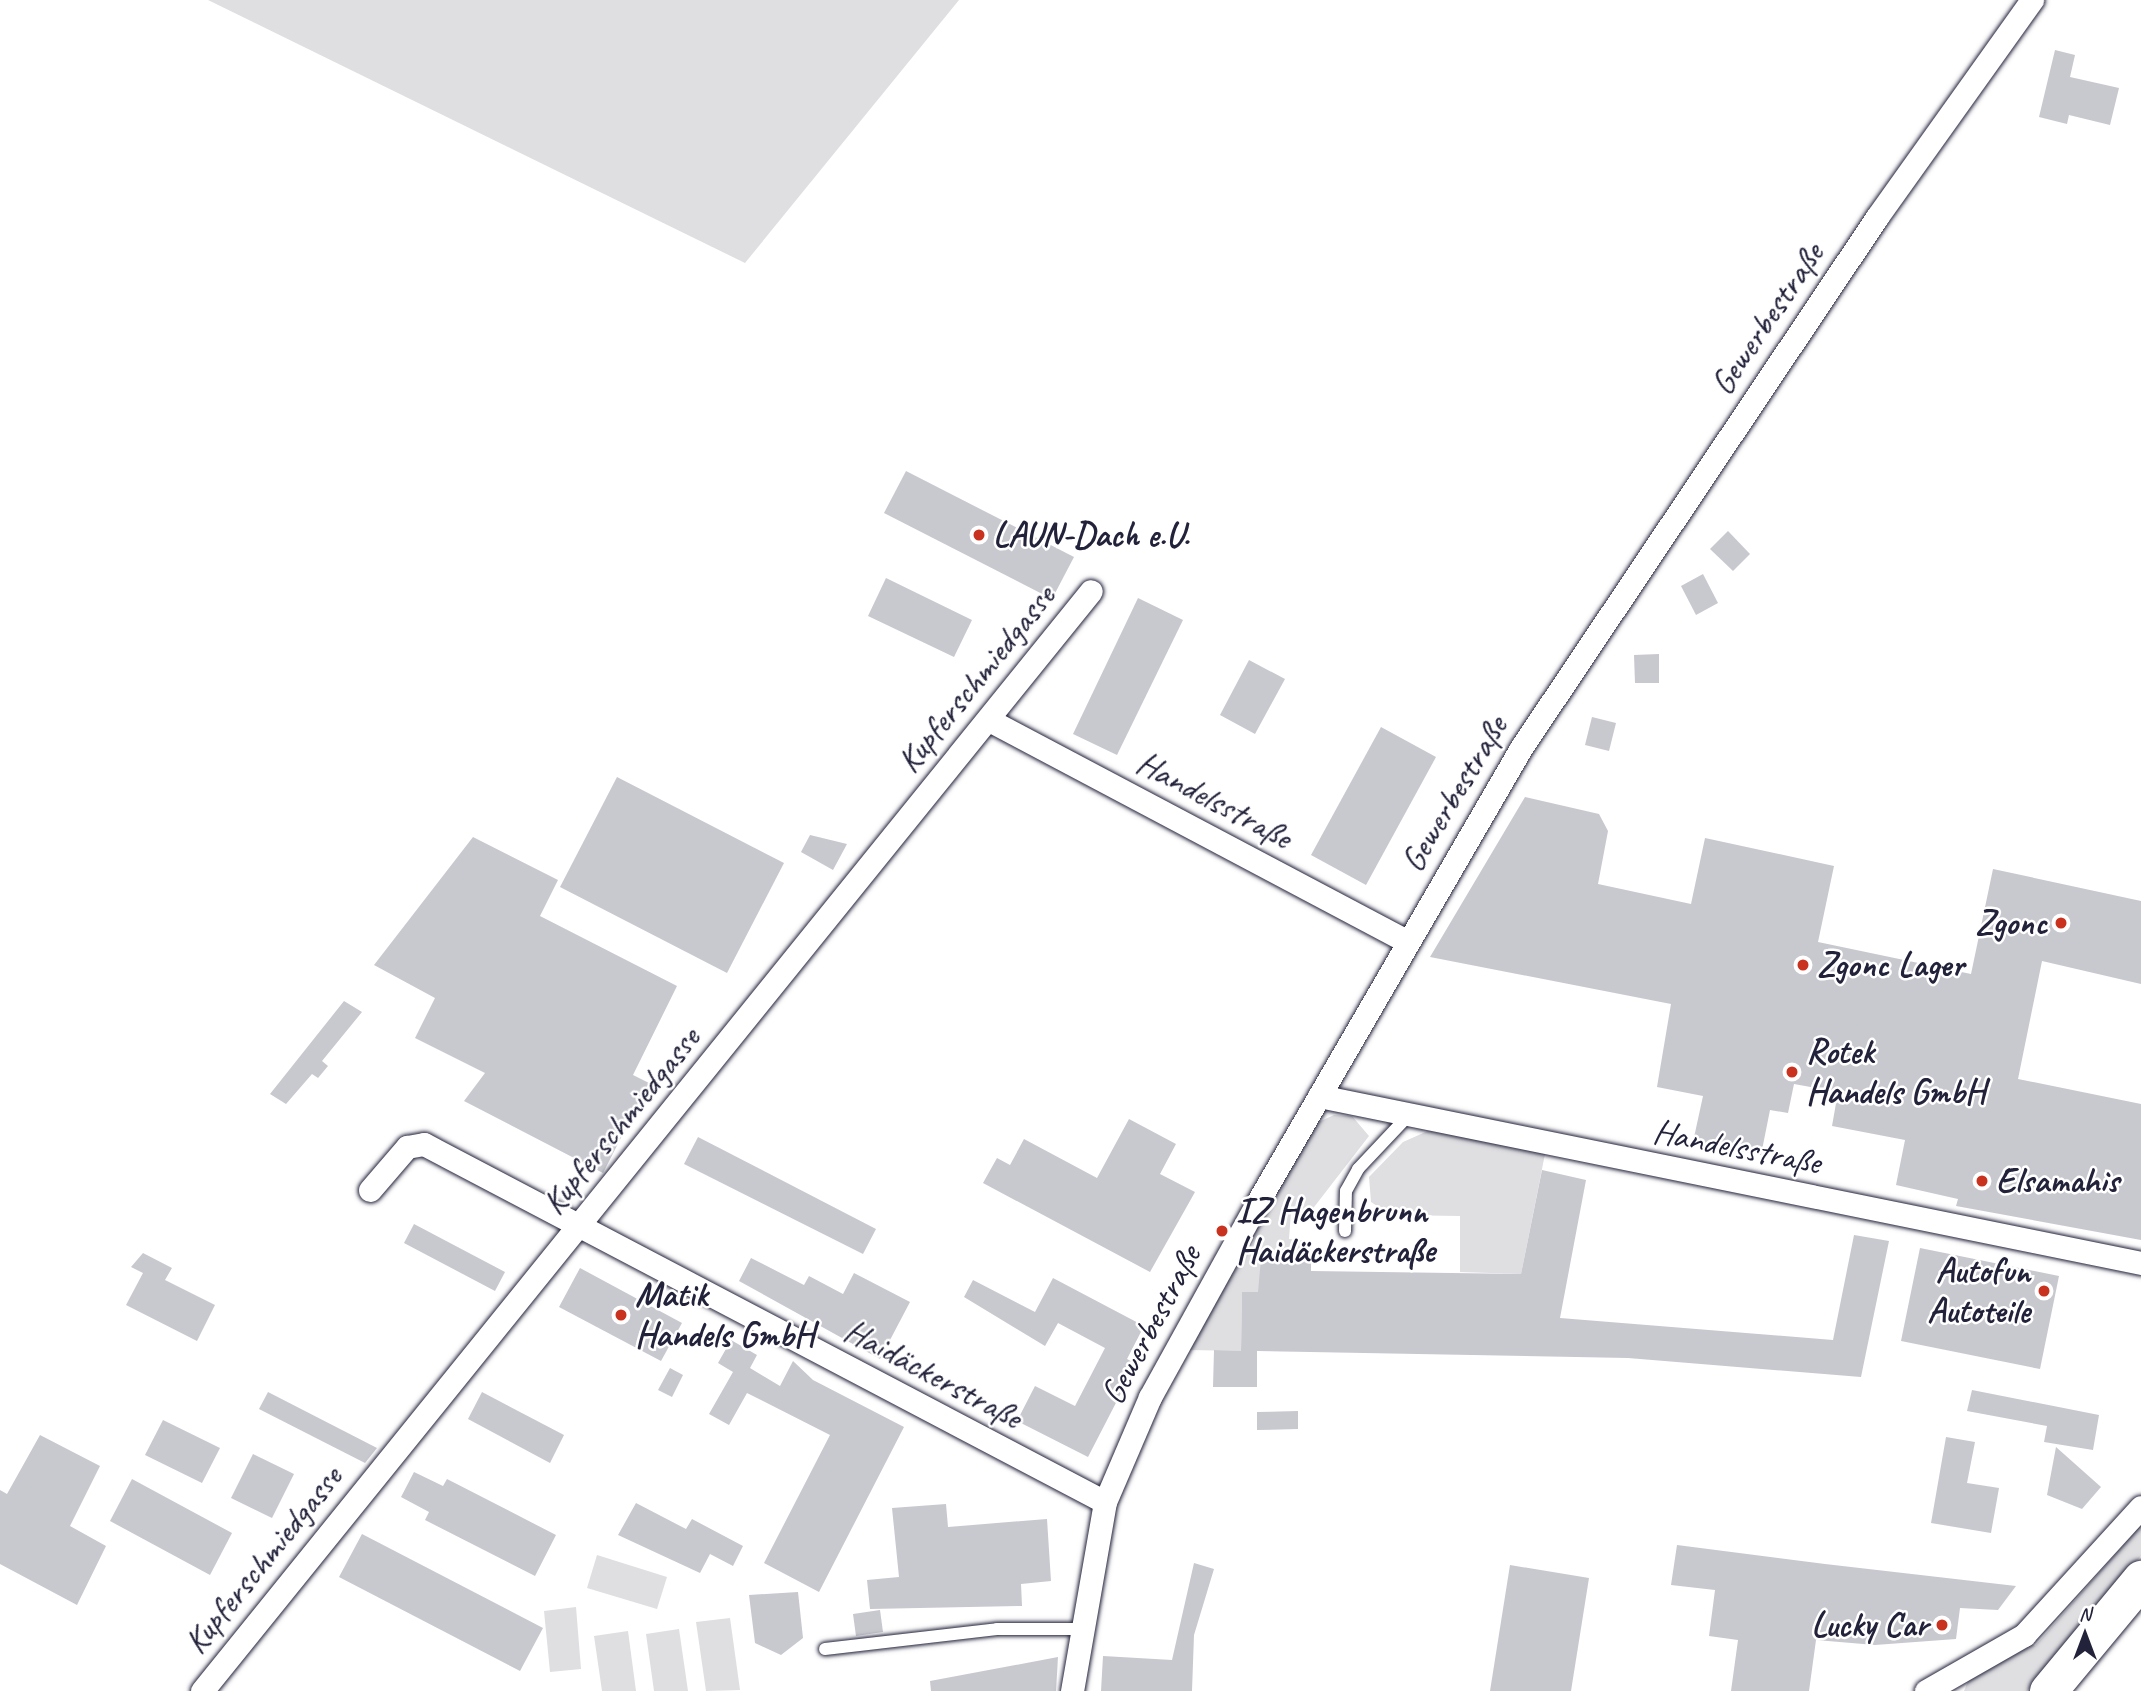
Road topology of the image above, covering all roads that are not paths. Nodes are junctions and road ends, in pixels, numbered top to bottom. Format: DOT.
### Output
graph roads {
  1 [pos="2032,0"];
  2 [pos="1091,591"];
  3 [pos="989,720"];
  4 [pos="1407,941"];
  5 [pos="1319,1096"];
  6 [pos="1408,1116"];
  7 [pos="370,1190"];
  8 [pos="580,1229"];
  9 [pos="1345,1231"];
  10 [pos="2141,1263"];
  11 [pos="1105,1502"];
  12 [pos="2141,1507"];
  13 [pos="2141,1579"];
  14 [pos="1080,1629"];
  15 [pos="825,1649"];
  16 [pos="1932,1689"];
  17 [pos="202,1691"];
  18 [pos="1072,1691"];
  19 [pos="2048,1691"];
  1 -- 4 [label="street, Gewerbestraße"];
  2 -- 3 [label="street, Kupferschmiedgasse"];
  3 -- 4 [label="street, Handelsstraße"];
  3 -- 8 [label="street, Kupferschmiedgasse"];
  4 -- 5 [label="street, Gewerbestraße"];
  5 -- 6 [label="street, Handelsstraße"];
  5 -- 11 [label="street, Gewerbestraße"];
  6 -- 9 [label="lane"];
  6 -- 10 [label="street, Handelsstraße"];
  7 -- 8 [label="street, Haidäckerstraße"];
  8 -- 11 [label="street, Haidäckerstraße"];
  8 -- 17 [label="street, Kupferschmiedgasse"];
  11 -- 14 [label="street, Gewerbestraße"];
  12 -- 16 [label="street"];
  13 -- 19 [label="main road"];
  14 -- 15 [label="lane"];
  14 -- 18 [label="street, Gewerbestraße"];
}
